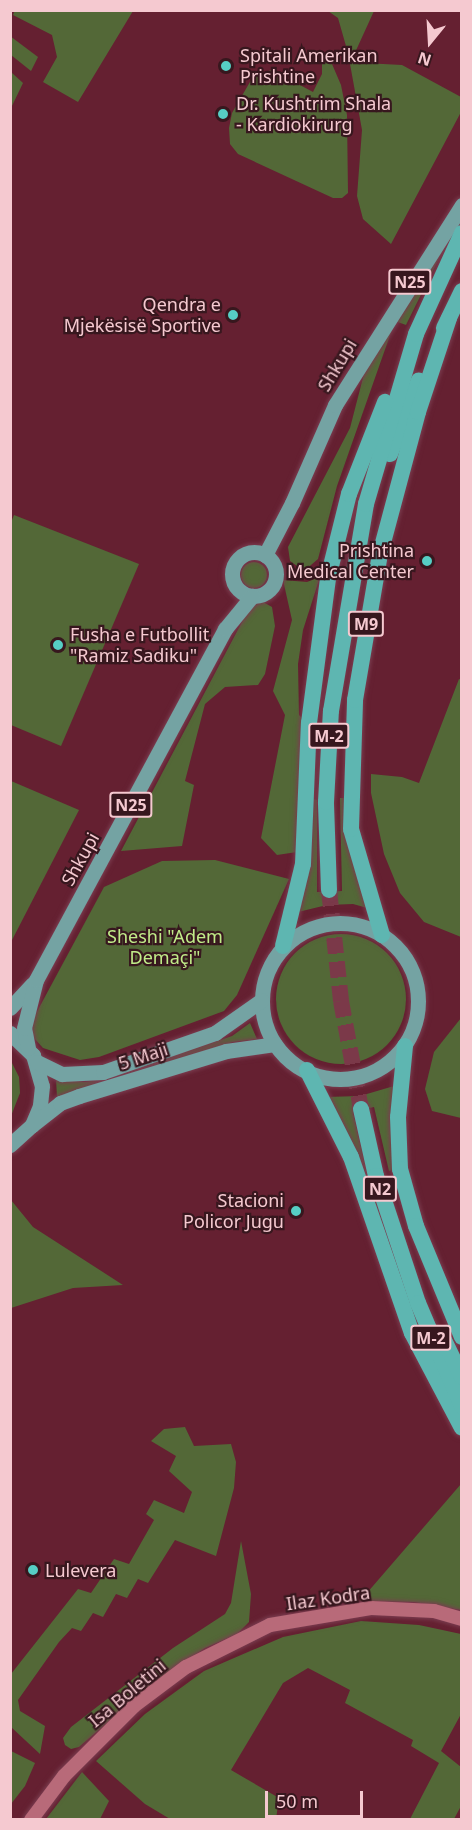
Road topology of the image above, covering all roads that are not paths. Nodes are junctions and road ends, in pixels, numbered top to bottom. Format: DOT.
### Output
graph roads {
  1 [pos="462,205"];
  2 [pos="462,232"];
  3 [pos="462,291"];
  4 [pos="449,318"];
  5 [pos="409,356"];
  6 [pos="265,555"];
  7 [pos="351,584"];
  8 [pos="236,586"];
  9 [pos="252,596"];
  10 [pos="225,629"];
  11 [pos="329,890"];
  12 [pos="382,935"];
  13 [pos="283,946"];
  14 [pos="36,980"];
  15 [pos="262,1000"];
  16 [pos="10,1008"];
  17 [pos="10,1033"];
  18 [pos="275,1044"];
  19 [pos="405,1046"];
  20 [pos="28,1048"];
  21 [pos="37,1062"];
  22 [pos="307,1070"];
  23 [pos="361,1109"];
  24 [pos="32,1125"];
  25 [pos="10,1145"];
  26 [pos="407,1267"];
  27 [pos="462,1337"];
  28 [pos="462,1377"];
  29 [pos="462,1406"];
  30 [pos="462,1428"];
  31 [pos="462,1619"];
  32 [pos="270,1625"];
  33 [pos="32,1820"];
  1 -- 6 [label="main road, Shkupi / N25"];
  2 -- 5 [label="highway, M-2"];
  3 -- 4 [label="highway, M-2"];
  4 -- 7 [label="highway, M-2"];
  4 -- 12 [label="highway, M9"];
  5 -- 7 [label="highway, M-2"];
  5 -- 13 [label="highway, M9"];
  6 -- 8 [label="main road, Shkupi / N25"];
  6 -- 9 [label="main road, Shkupi / N25"];
  7 -- 11 [label="highway, M-2"];
  8 -- 9 [label="main road"];
  8 -- 10 [label="main road, Shkupi / N25"];
  9 -- 10 [label="main road, Shkupi / N25"];
  10 -- 14 [label="main road, Shkupi / N25"];
  12 -- 13 [label="main road"];
  12 -- 19 [label="main road"];
  13 -- 15 [label="main road"];
  14 -- 16 [label="main road, Shkupi / N25"];
  14 -- 20 [label="main road, Shkupi / N25"];
  15 -- 18 [label="main road"];
  15 -- 21 [label="main road, 5 Maji"];
  17 -- 20 [label="main road"];
  18 -- 22 [label="main road"];
  18 -- 24 [label="main road, 5 Maji"];
  19 -- 22 [label="main road"];
  19 -- 27 [label="highway"];
  20 -- 21 [label="main road"];
  21 -- 24 [label="main road"];
  22 -- 30 [label="highway"];
  23 -- 26 [label="highway, N2"];
  24 -- 25 [label="main road, 5 Maji"];
  26 -- 28 [label="highway, M-2"];
  26 -- 29 [label="highway, M-2"];
  31 -- 32 [label="street, Ilaz Kodra"];
  32 -- 33 [label="street, Isa Boletini"];
}
